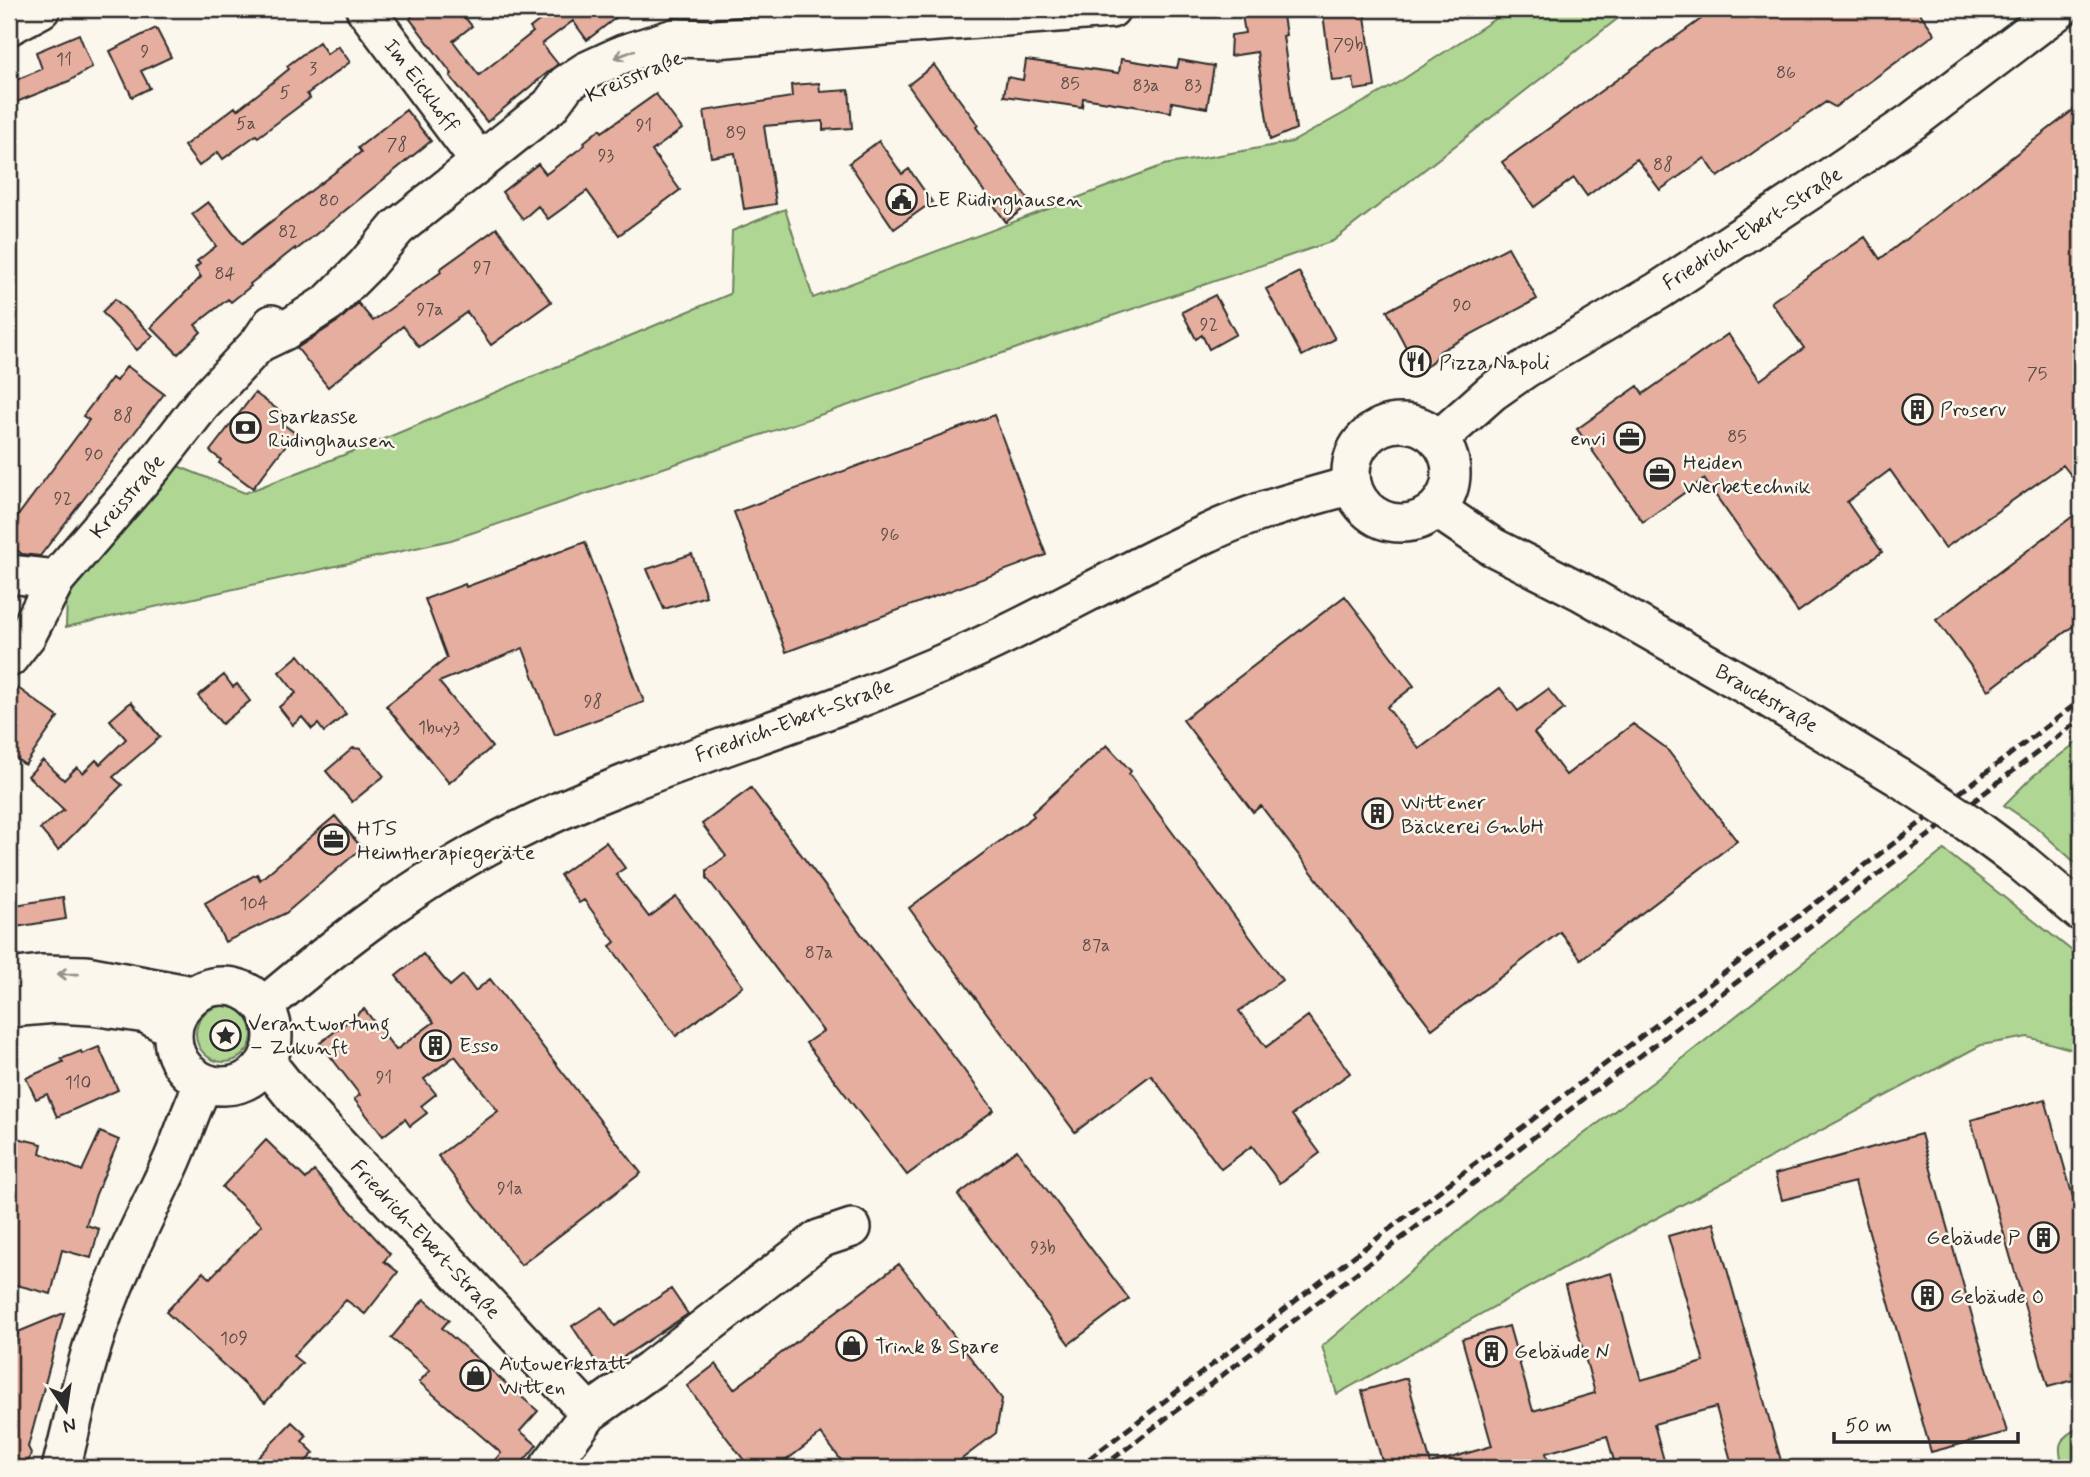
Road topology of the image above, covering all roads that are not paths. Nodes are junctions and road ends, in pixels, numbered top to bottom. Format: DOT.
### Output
graph roads {
  1 [pos="41,9"];
  2 [pos="365,9"];
  3 [pos="1111,9"];
  4 [pos="2060,9"];
  5 [pos="788,21"];
  6 [pos="9,26"];
  7 [pos="479,161"];
  8 [pos="1438,440"];
  9 [pos="1352,485"];
  10 [pos="1437,509"];
  11 [pos="9,575"];
  12 [pos="56,579"];
  13 [pos="9,658"];
  14 [pos="2081,912"];
  15 [pos="9,978"];
  16 [pos="192,995"];
  17 [pos="264,1006"];
  18 [pos="9,1008"];
  19 [pos="172,1028"];
  20 [pos="266,1062"];
  21 [pos="204,1083"];
  22 [pos="852,1228"];
  23 [pos="589,1413"];
  24 [pos="61,1468"];
  25 [pos="548,1468"];
  1 -- 6 [label="street"];
  2 -- 7 [label="street, Im Eickhoff"];
  3 -- 5 [label="street, Kreisstraße"];
  4 -- 8 [label="street, Friedrich-Ebert-Straße"];
  5 -- 7 [label="street, Kreisstraße"];
  7 -- 12 [label="street, Kreisstraße"];
  8 -- 9 [label="street"];
  8 -- 10 [label="street"];
  9 -- 10 [label="street"];
  9 -- 17 [label="street, Friedrich-Ebert-Straße"];
  10 -- 14 [label="street, Brauckstraße, bridge"];
  11 -- 12 [label="street"];
  12 -- 13 [label="street, Kreisstraße"];
  16 -- 15 [label="street, one-way"];
  16 -- 17 [label="street"];
  16 -- 19 [label="street"];
  17 -- 20 [label="street"];
  18 -- 19 [label="street"];
  19 -- 21 [label="street"];
  20 -- 21 [label="street"];
  20 -- 23 [label="street, Friedrich-Ebert-Straße"];
  21 -- 24 [label="street"];
  22 -- 23 [label="street"];
  23 -- 25 [label="street"];
}
